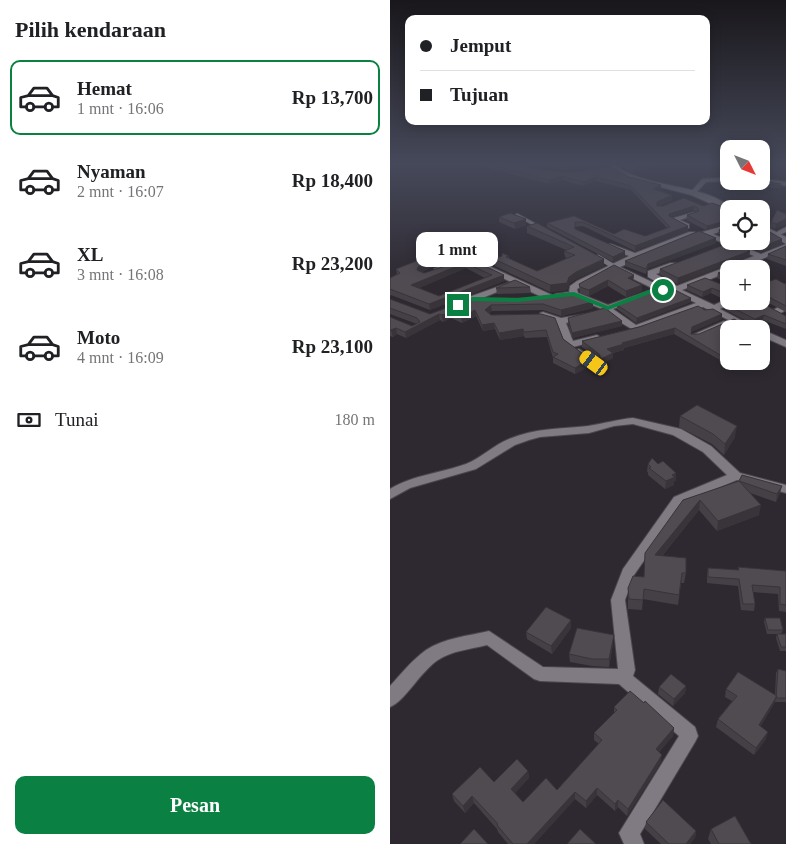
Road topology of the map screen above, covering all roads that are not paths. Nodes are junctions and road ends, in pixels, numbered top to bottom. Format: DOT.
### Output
graph roads {
  1 [pos="694,214"];
  2 [pos="517,215"];
  3 [pos="720,229"];
  4 [pos="786,229"];
  5 [pos="698,231"];
  6 [pos="548,232"];
  7 [pos="770,232"];
  8 [pos="707,234"];
  9 [pos="774,235"];
  10 [pos="720,238"];
  11 [pos="786,241"];
  12 [pos="604,243"];
  13 [pos="786,246"];
  14 [pos="748,250"];
  15 [pos="590,253"];
  16 [pos="635,256"];
  17 [pos="760,256"];
  18 [pos="498,260"];
  19 [pos="686,260"];
  20 [pos="750,260"];
  21 [pos="617,264"];
  22 [pos="483,266"];
  23 [pos="433,271"];
  24 [pos="720,275"];
  25 [pos="515,281"];
  26 [pos="672,290"];
  27 [pos="574,294"];
  28 [pos="550,297"];
  29 [pos="529,299"];
  30 [pos="499,300"];
  31 [pos="699,305"];
  32 [pos="720,306"];
  33 [pos="786,306"];
  34 [pos="608,308"];
  35 [pos="713,309"];
  36 [pos="535,315"];
  37 [pos="786,317"];
  38 [pos="730,320"];
  39 [pos="561,321"];
  40 [pos="720,325"];
  41 [pos="607,335"];
  42 [pos="695,336"];
  43 [pos="770,336"];
  44 [pos="569,343"];
  45 [pos="786,344"];
  46 [pos="594,363"];
  47 [pos="736,476"];
  48 [pos="786,489"];
  49 [pos="390,495"];
  50 [pos="622,677"];
  51 [pos="390,699"];
  52 [pos="634,844"];
  1 -- 5 [label="street"];
  2 -- 6 [label="lane"];
  3 -- 8 [label="street"];
  4 -- 9 [label="street"];
  5 -- 8 [label="street"];
  5 -- 16 [label="street"];
  7 -- 9 [label="street"];
  8 -- 10 [label="street"];
  9 -- 11 [label="street"];
  12 -- 16 [label="street"];
  13 -- 17 [label="street"];
  14 -- 17 [label="street"];
  15 -- 21 [label="lane"];
  16 -- 21 [label="street"];
  17 -- 20 [label="street"];
  18 -- 22 [label="street"];
  19 -- 26 [label="street"];
  21 -- 26 [label="street"];
  21 -- 27 [label="street"];
  22 -- 23 [label="street"];
  22 -- 25 [label="street"];
  24 -- 26 [label="street"];
  25 -- 28 [label="street"];
  25 -- 30 [label="street"];
  26 -- 31 [label="street"];
  26 -- 34 [label="street"];
  27 -- 28 [label="street"];
  27 -- 34 [label="street"];
  28 -- 29 [label="street"];
  31 -- 34 [label="street"];
  31 -- 35 [label="street"];
  32 -- 35 [label="street"];
  33 -- 37 [label="street"];
  34 -- 39 [label="street"];
  35 -- 38 [label="street"];
  36 -- 39 [label="street"];
  39 -- 44 [label="street"];
  40 -- 42 [label="street"];
  41 -- 44 [label="street"];
  43 -- 45 [label="street"];
  44 -- 46 [label="street"];
  47 -- 48 [label="street"];
  47 -- 49 [label="street"];
  47 -- 50 [label="street"];
  50 -- 51 [label="street"];
  50 -- 52 [label="street"];
}
